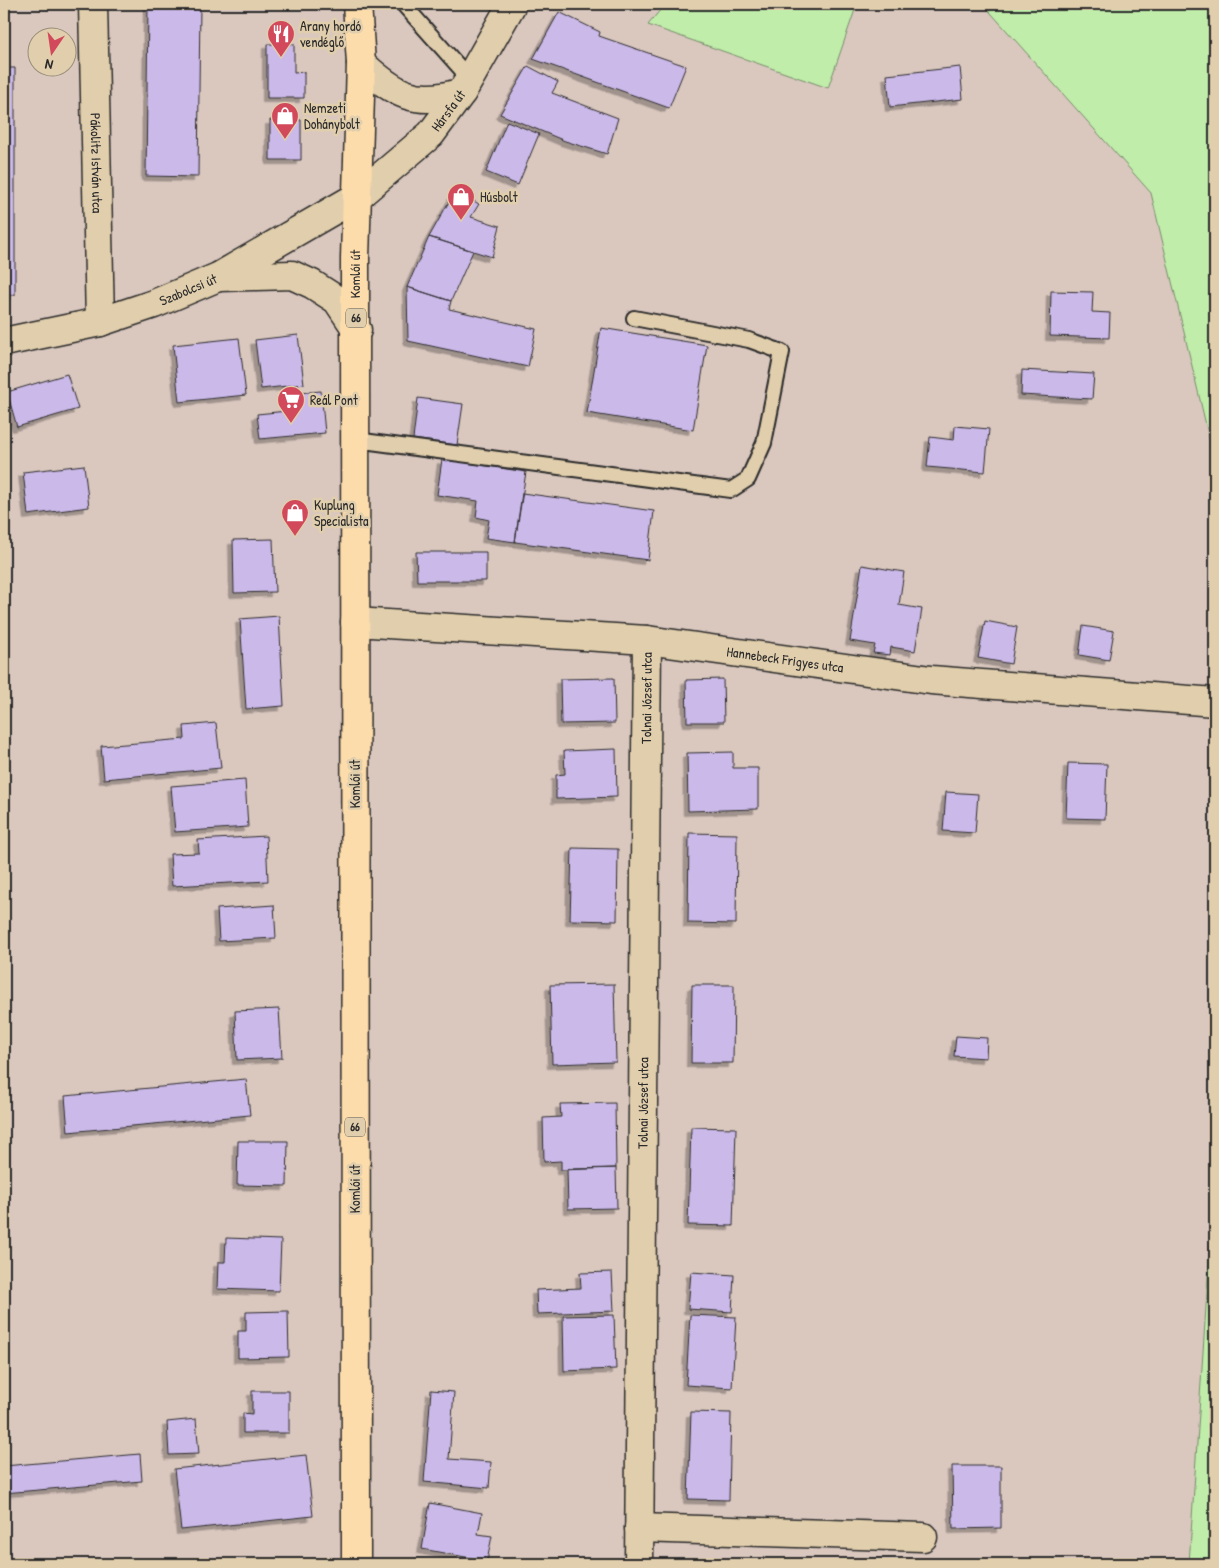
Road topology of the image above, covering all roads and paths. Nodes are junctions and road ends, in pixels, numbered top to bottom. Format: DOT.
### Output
graph roads {
  1 [pos="93,4"];
  2 [pos="356,4"];
  3 [pos="403,4"];
  4 [pos="512,4"];
  5 [pos="360,63"];
  6 [pos="465,85"];
  7 [pos="358,196"];
  8 [pos="218,277"];
  9 [pos="634,318"];
  10 [pos="100,322"];
  11 [pos="356,330"];
  12 [pos="4,342"];
  13 [pos="356,440"];
  14 [pos="355,622"];
  15 [pos="647,640"];
  16 [pos="1215,702"];
  17 [pos="639,1528"];
  18 [pos="923,1537"];
  19 [pos="356,1564"];
  20 [pos="638,1564"];
  1 -- 10 [label="street, Pákolitz István utca"];
  2 -- 5 [label="main road, Komlói út / 66"];
  3 -- 6 [label="lane"];
  4 -- 6 [label="street, Hársfa út"];
  5 -- 6 [label="street"];
  5 -- 7 [label="main road, Komlói út / 66"];
  6 -- 7 [label="street, Hársfa út"];
  7 -- 8 [label="street, Szabolcsi út"];
  7 -- 11 [label="main road, Komlói út / 66"];
  8 -- 10 [label="street, Szabolcsi út"];
  8 -- 11 [label="street"];
  9 -- 13 [label="lane"];
  10 -- 12 [label="street, Szabolcsi út"];
  11 -- 13 [label="main road, Komlói út / 66"];
  13 -- 14 [label="main road, Komlói út / 66"];
  14 -- 15 [label="street, Hannebeck Frigyes utca"];
  14 -- 19 [label="main road, Komlói út / 66"];
  15 -- 16 [label="street, Hannebeck Frigyes utca"];
  15 -- 17 [label="street, Tolnai József utca"];
  17 -- 18 [label="street"];
  17 -- 20 [label="street, Tolnai József utca"];
}
